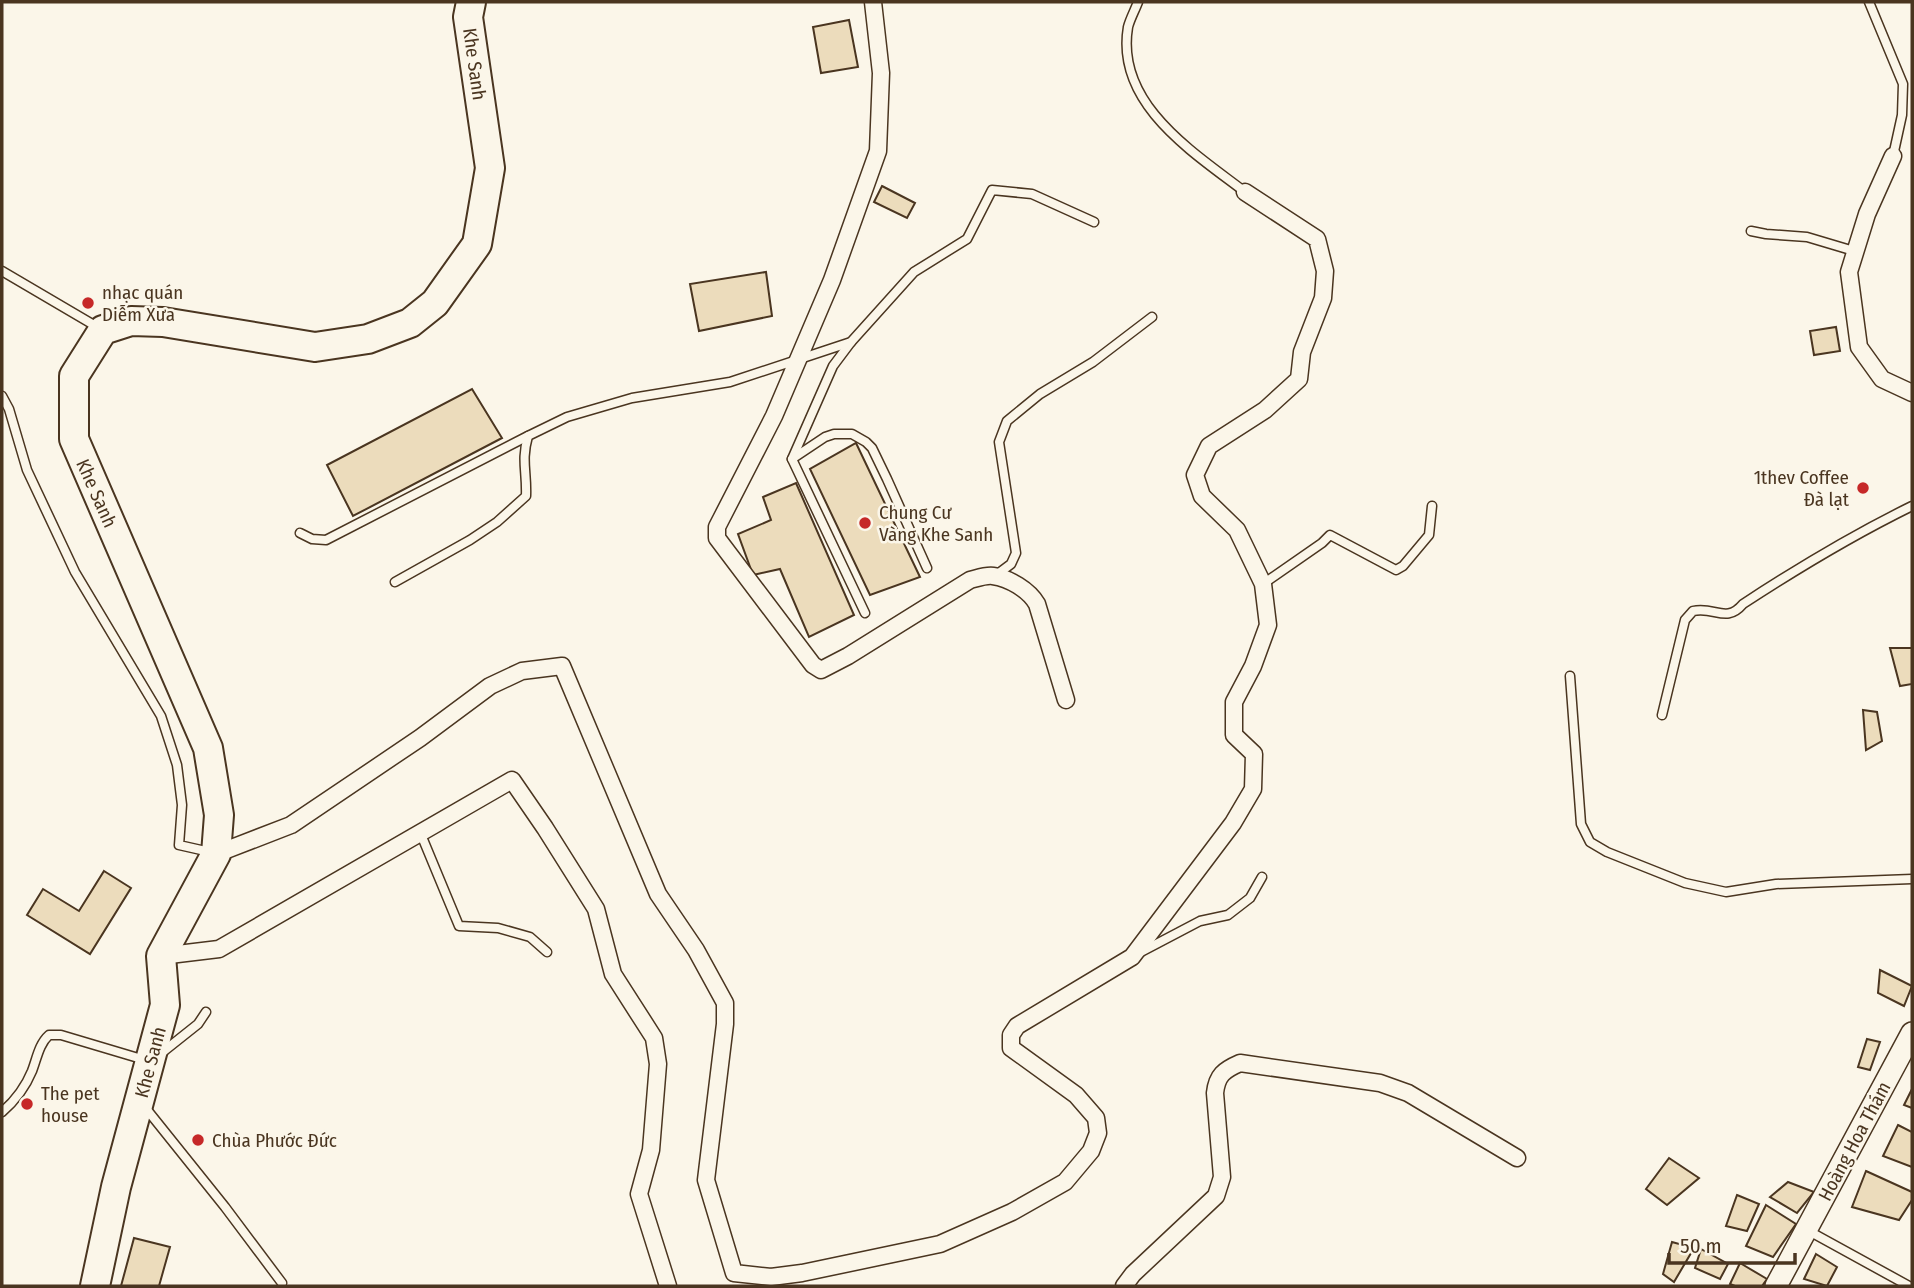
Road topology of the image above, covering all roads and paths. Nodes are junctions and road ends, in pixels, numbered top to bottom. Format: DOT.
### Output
graph roads {
  1 [pos="471,2"];
  2 [pos="873,2"];
  3 [pos="1138,2"];
  4 [pos="1869,2"];
  5 [pos="1893,156"];
  6 [pos="1245,192"];
  7 [pos="1094,222"];
  8 [pos="1751,231"];
  9 [pos="1854,251"];
  10 [pos="2,271"];
  11 [pos="1152,317"];
  12 [pos="103,330"];
  13 [pos="851,342"];
  14 [pos="799,358"];
  15 [pos="1912,393"];
  16 [pos="2,396"];
  17 [pos="528,436"];
  18 [pos="792,459"];
  19 [pos="1432,506"];
  20 [pos="1912,506"];
  21 [pos="300,533"];
  22 [pos="927,568"];
  23 [pos="995,576"];
  24 [pos="395,582"];
  25 [pos="1263,584"];
  26 [pos="865,613"];
  27 [pos="1570,676"];
  28 [pos="1066,700"];
  29 [pos="1662,715"];
  30 [pos="420,832"];
  31 [pos="216,854"];
  32 [pos="1262,877"];
  33 [pos="1912,879"];
  34 [pos="547,952"];
  35 [pos="161,956"];
  36 [pos="1132,957"];
  37 [pos="206,1012"];
  38 [pos="1912,1033"];
  39 [pos="151,1062"];
  40 [pos="140,1101"];
  41 [pos="2,1112"];
  42 [pos="1517,1158"];
  43 [pos="1806,1230"];
  44 [pos="803,1280"];
  45 [pos="282,1283"];
  46 [pos="96,1286"];
  47 [pos="668,1286"];
  48 [pos="1125,1286"];
  49 [pos="1776,1286"];
  50 [pos="1909,1286"];
  1 -- 12 [label="highway, Khe Sanh"];
  2 -- 14 [label="street"];
  3 -- 6 [label="lane"];
  4 -- 5 [label="lane"];
  5 -- 9 [label="street"];
  6 -- 25 [label="street"];
  7 -- 13 [label="lane"];
  8 -- 9 [label="lane"];
  9 -- 15 [label="street"];
  10 -- 12 [label="lane"];
  11 -- 23 [label="lane"];
  12 -- 31 [label="highway, Khe Sanh"];
  13 -- 14 [label="lane"];
  13 -- 18 [label="lane"];
  14 -- 17 [label="lane"];
  14 -- 23 [label="street"];
  16 -- 31 [label="lane"];
  17 -- 21 [label="lane"];
  17 -- 24 [label="lane"];
  18 -- 22 [label="lane"];
  18 -- 26 [label="lane"];
  19 -- 25 [label="lane"];
  20 -- 29 [label="lane"];
  23 -- 28 [label="street"];
  25 -- 36 [label="street"];
  27 -- 33 [label="lane"];
  30 -- 34 [label="lane"];
  30 -- 35 [label="street"];
  30 -- 47 [label="street"];
  31 -- 35 [label="highway, Khe Sanh"];
  31 -- 44 [label="street"];
  32 -- 36 [label="lane"];
  35 -- 39 [label="highway, Khe Sanh"];
  36 -- 44 [label="street"];
  37 -- 39 [label="lane"];
  38 -- 43 [label="street, Hoàng Hoa Thám"];
  39 -- 40 [label="highway, Khe Sanh"];
  39 -- 41 [label="lane"];
  40 -- 45 [label="lane"];
  40 -- 46 [label="highway, Khe Sanh"];
  42 -- 48 [label="street"];
  43 -- 49 [label="street, Hoàng Hoa Thám"];
  43 -- 50 [label="lane"];
}
